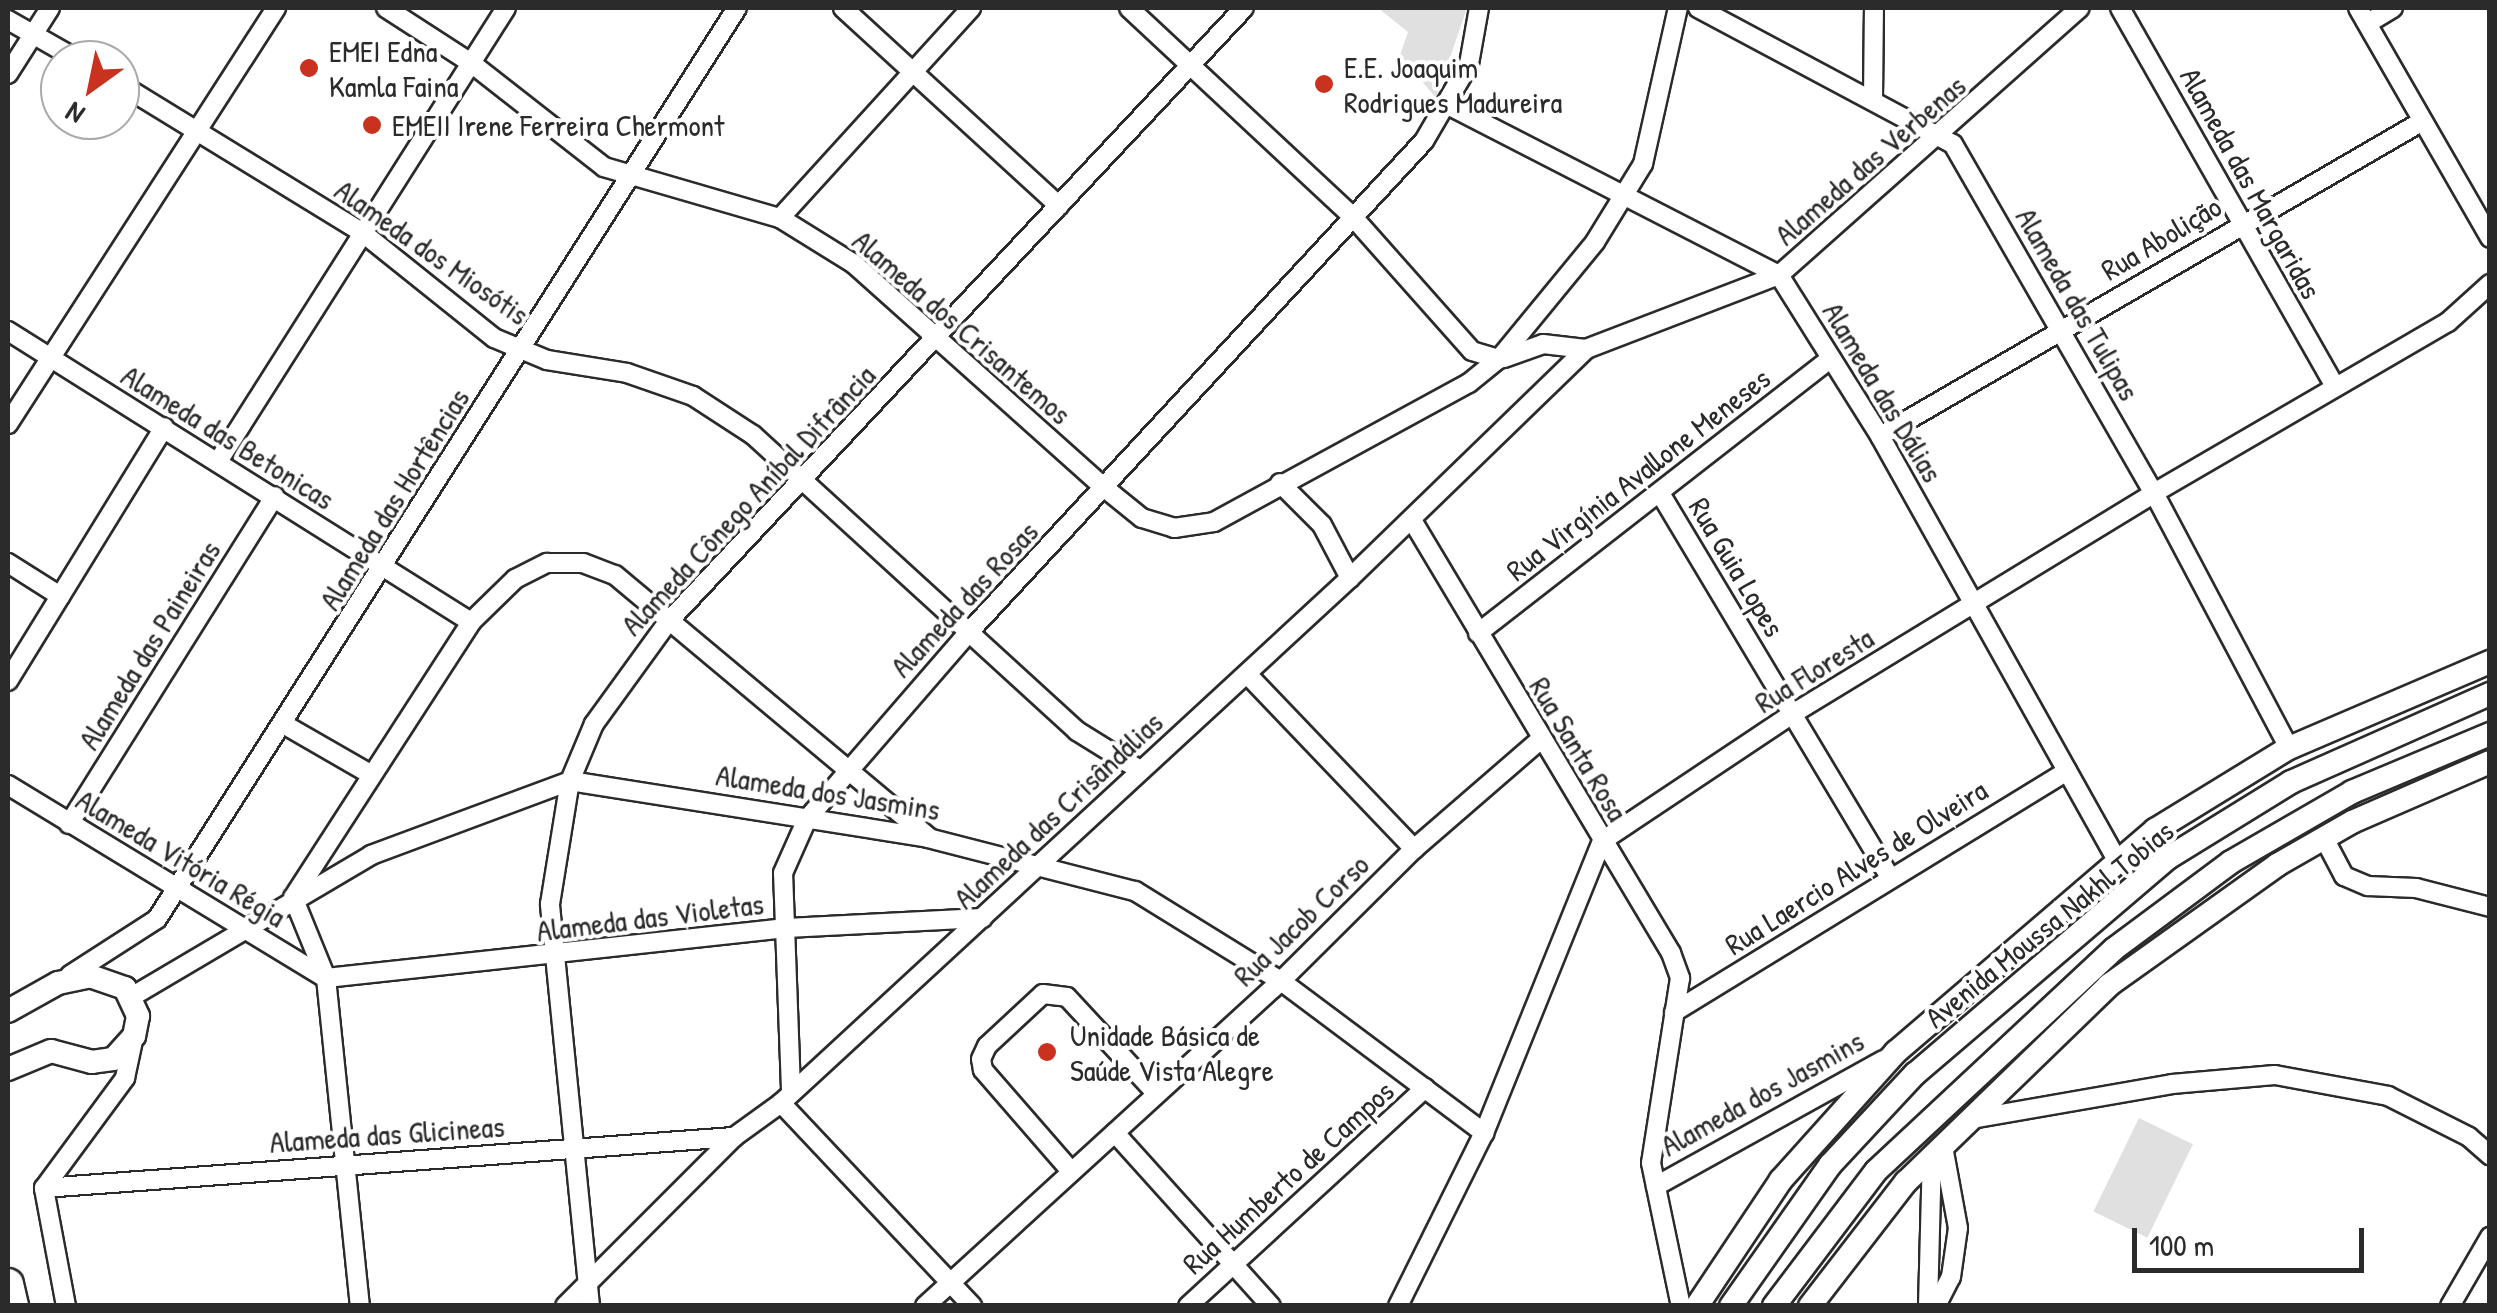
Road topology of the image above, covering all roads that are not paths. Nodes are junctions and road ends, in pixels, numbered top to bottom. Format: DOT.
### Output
graph roads {
  1 [pos="50,8"];
  2 [pos="276,8"];
  3 [pos="386,8"];
  4 [pos="506,8"];
  5 [pos="737,8"];
  6 [pos="844,8"];
  7 [pos="971,8"];
  8 [pos="1129,8"];
  9 [pos="1244,8"];
  10 [pos="1479,8"];
  11 [pos="1678,8"];
  12 [pos="1698,8"];
  13 [pos="1874,8"];
  14 [pos="2080,8"];
  15 [pos="2120,8"];
  16 [pos="2393,8"];
  17 [pos="2363,15"];
  18 [pos="8,20"];
  19 [pos="33,35"];
  20 [pos="42,40"];
  21 [pos="1188,62"];
  22 [pos="471,63"];
  23 [pos="912,72"];
  24 [pos="8,74"];
  25 [pos="140,95"];
  26 [pos="1872,99"];
  27 [pos="1450,106"];
  28 [pos="2421,122"];
  29 [pos="201,129"];
  30 [pos="1941,136"];
  31 [pos="631,176"];
  32 [pos="1627,195"];
  33 [pos="1059,206"];
  34 [pos="1353,216"];
  35 [pos="780,218"];
  36 [pos="2240,222"];
  37 [pos="363,233"];
  38 [pos="2490,238"];
  39 [pos="1779,276"];
  40 [pos="2490,284"];
  41 [pos="2062,330"];
  42 [pos="8,331"];
  43 [pos="937,335"];
  44 [pos="1586,348"];
  45 [pos="522,349"];
  46 [pos="48,358"];
  47 [pos="1831,358"];
  48 [pos="1500,359"];
  49 [pos="2335,386"];
  50 [pos="8,424"];
  51 [pos="164,428"];
  52 [pos="1880,436"];
  53 [pos="219,460"];
  54 [pos="804,480"];
  55 [pos="1280,483"];
  56 [pos="1106,490"];
  57 [pos="1660,493"];
  58 [pos="2154,493"];
  59 [pos="275,496"];
  60 [pos="1412,520"];
  61 [pos="8,563"];
  62 [pos="382,566"];
  63 [pos="1350,578"];
  64 [pos="60,596"];
  65 [pos="1975,604"];
  66 [pos="471,622"];
  67 [pos="666,624"];
  68 [pos="969,632"];
  69 [pos="1478,633"];
  70 [pos="2490,662"];
  71 [pos="1246,674"];
  72 [pos="8,681"];
  73 [pos="2490,694"];
  74 [pos="2458,706"];
  75 [pos="1794,714"];
  76 [pos="2422,720"];
  77 [pos="286,725"];
  78 [pos="2321,733"];
  79 [pos="2484,737"];
  80 [pos="1541,740"];
  81 [pos="2289,748"];
  82 [pos="2490,762"];
  83 [pos="2410,764"];
  84 [pos="1140,770"];
  85 [pos="844,771"];
  86 [pos="2068,771"];
  87 [pos="372,776"];
  88 [pos="570,781"];
  89 [pos="8,786"];
  90 [pos="893,812"];
  91 [pos="808,819"];
  92 [pos="341,821"];
  93 [pos="70,824"];
  94 [pos="884,835"];
  95 [pos="928,838"];
  96 [pos="2324,838"];
  97 [pos="1602,841"];
  98 [pos="1414,849"];
  99 [pos="370,855"];
  100 [pos="2118,862"];
  101 [pos="1038,866"];
  102 [pos="1889,876"];
  103 [pos="176,890"];
  104 [pos="2187,892"];
  105 [pos="294,897"];
  106 [pos="2490,906"];
  107 [pos="982,918"];
  108 [pos="241,927"];
  109 [pos="786,928"];
  110 [pos="551,958"];
  111 [pos="326,978"];
  112 [pos="1281,982"];
  113 [pos="58,983"];
  114 [pos="2109,984"];
  115 [pos="133,996"];
  116 [pos="8,1011"];
  117 [pos="1674,1012"];
  118 [pos="134,1036"];
  119 [pos="1896,1052"];
  120 [pos="8,1069"];
  121 [pos="1425,1088"];
  122 [pos="1154,1092"];
  123 [pos="786,1097"];
  124 [pos="1971,1119"];
  125 [pos="1114,1132"];
  126 [pos="1484,1132"];
  127 [pos="734,1137"];
  128 [pos="576,1148"];
  129 [pos="1938,1152"];
  130 [pos="2490,1156"];
  131 [pos="350,1164"];
  132 [pos="1830,1165"];
  133 [pos="1070,1170"];
  134 [pos="1781,1180"];
  135 [pos="1656,1186"];
  136 [pos="44,1188"];
  137 [pos="2490,1237"];
  138 [pos="1232,1264"];
  139 [pos="950,1283"];
  140 [pos="8,1284"];
  141 [pos="590,1296"];
  142 [pos="13,1306"];
  143 [pos="66,1306"];
  144 [pos="360,1306"];
  145 [pos="565,1306"];
  146 [pos="925,1306"];
  147 [pos="972,1306"];
  148 [pos="1188,1306"];
  149 [pos="1271,1306"];
  150 [pos="1398,1306"];
  151 [pos="1681,1306"];
  152 [pos="1696,1306"];
  153 [pos="1731,1306"];
  154 [pos="1774,1306"];
  155 [pos="1810,1306"];
  156 [pos="1928,1306"];
  157 [pos="1936,1306"];
  158 [pos="2450,1306"];
  1 -- 19 [label="street"];
  2 -- 29 [label="street"];
  3 -- 22 [label="street, Alameda dos Crisantemos"];
  4 -- 22 [label="street"];
  5 -- 31 [label="street, Alameda das Hortências"];
  6 -- 23 [label="street"];
  7 -- 23 [label="street"];
  8 -- 21 [label="street"];
  9 -- 21 [label="street, Alameda Cônego Aníbal Difrância"];
  10 -- 27 [label="street, Alameda das Rosas"];
  11 -- 32 [label="street"];
  12 -- 26 [label="street, Alameda das Tulipas"];
  13 -- 26 [label="street"];
  14 -- 30 [label="street, Alameda das Verbenas"];
  15 -- 36 [label="street, Alameda das Margaridas"];
  16 -- 17 [label="street"];
  17 -- 28 [label="street"];
  18 -- 19 [label="street"];
  19 -- 20 [label="street"];
  19 -- 24 [label="street"];
  21 -- 33 [label="street, Alameda Cônego Aníbal Difrância"];
  21 -- 34 [label="street"];
  22 -- 31 [label="street, Alameda dos Crisantemos"];
  22 -- 37 [label="street"];
  23 -- 33 [label="street"];
  23 -- 35 [label="street"];
  25 -- 29 [label="street, Alameda dos Miosótis"];
  26 -- 30 [label="street, Alameda das Tulipas"];
  27 -- 32 [label="street, Alameda das Dálias"];
  27 -- 34 [label="street, Alameda das Rosas"];
  28 -- 36 [label="street, Rua Abolição"];
  28 -- 38 [label="street"];
  29 -- 37 [label="street, Alameda dos Miosótis"];
  29 -- 46 [label="street"];
  30 -- 39 [label="street, Alameda das Verbenas"];
  30 -- 41 [label="street, Alameda das Tulipas"];
  31 -- 35 [label="street, Alameda dos Crisantemos"];
  31 -- 45 [label="street, Alameda das Hortências"];
  32 -- 39 [label="street, Alameda das Dálias"];
  32 -- 48 [label="street"];
  33 -- 43 [label="street, Alameda Cônego Aníbal Difrância"];
  34 -- 48 [label="street"];
  34 -- 56 [label="street, Alameda das Rosas"];
  35 -- 43 [label="street, Alameda dos Crisantemos"];
  36 -- 41 [label="street, Rua Abolição"];
  36 -- 49 [label="street, Alameda das Margaridas"];
  37 -- 45 [label="street, Alameda dos Miosótis"];
  37 -- 53 [label="street"];
  39 -- 44 [label="street, Alameda das Verbenas"];
  39 -- 47 [label="street, Alameda das Dálias"];
  40 -- 49 [label="street, Rua Floresta"];
  41 -- 52 [label="street, Rua Abolição"];
  41 -- 58 [label="street, Alameda das Tulipas"];
  42 -- 46 [label="street, Alameda das Betonicas"];
  43 -- 54 [label="street, Alameda Cônego Aníbal Difrância"];
  43 -- 56 [label="street, Alameda dos Crisantemos"];
  44 -- 48 [label="street, Alameda das Verbenas"];
  44 -- 60 [label="street, Alameda das Crisândálias"];
  45 -- 54 [label="street, Alameda dos Miosótis"];
  45 -- 62 [label="street, Alameda das Hortências"];
  46 -- 50 [label="street"];
  46 -- 51 [label="street, Alameda das Betonicas"];
  47 -- 52 [label="street, Alameda das Dálias"];
  47 -- 57 [label="street, Rua Virgínia Avallone Meneses"];
  48 -- 55 [label="street, Alameda dos Crisantemos"];
  49 -- 58 [label="street, Rua Floresta"];
  51 -- 53 [label="street, Alameda das Betonicas"];
  51 -- 64 [label="street"];
  52 -- 65 [label="street, Alameda das Dálias"];
  53 -- 59 [label="street, Alameda das Betonicas"];
  54 -- 67 [label="street, Alameda Cônego Aníbal Difrância"];
  54 -- 68 [label="street, Alameda dos Miosótis"];
  55 -- 56 [label="street, Alameda dos Crisantemos"];
  55 -- 63 [label="street"];
  56 -- 68 [label="street, Alameda das Rosas"];
  57 -- 69 [label="street, Rua Virgínia Avallone Meneses"];
  57 -- 75 [label="street, Rua Guia Lopes"];
  58 -- 65 [label="street, Rua Floresta"];
  58 -- 81 [label="street, Alameda das Tulipas"];
  59 -- 62 [label="street, Alameda das Betonicas"];
  59 -- 93 [label="street, Alameda das Paineiras"];
  60 -- 63 [label="street, Alameda das Crisândálias"];
  60 -- 69 [label="street, Rua Santa Rosa"];
  61 -- 64 [label="street"];
  62 -- 66 [label="street, Alameda das Betonicas"];
  62 -- 77 [label="street, Alameda das Hortências"];
  63 -- 71 [label="street, Alameda das Crisândálias"];
  64 -- 72 [label="street"];
  65 -- 75 [label="street, Rua Floresta"];
  65 -- 86 [label="street, Alameda das Dálias"];
  66 -- 67 [label="street"];
  66 -- 87 [label="street"];
  67 -- 85 [label="street"];
  67 -- 88 [label="street, Alameda Cônego Aníbal Difrância"];
  68 -- 84 [label="street, Alameda dos Miosótis"];
  68 -- 85 [label="street, Alameda das Rosas"];
  69 -- 80 [label="street, Rua Santa Rosa"];
  70 -- 78 [label="main road"];
  71 -- 84 [label="street, Alameda das Crisândálias"];
  71 -- 98 [label="street"];
  73 -- 74 [label="main road, Avenida Moussa Nakhl Tobias"];
  74 -- 76 [label="main road, Avenida Moussa Nakhl Tobias"];
  74 -- 79 [label="main road"];
  75 -- 97 [label="street, Rua Floresta"];
  75 -- 102 [label="street, Rua Guia Lopes"];
  76 -- 78 [label="main road"];
  76 -- 83 [label="main road"];
  76 -- 132 [label="main road, Avenida Moussa Nakhl Tobias"];
  77 -- 87 [label="street"];
  77 -- 103 [label="street, Alameda das Hortências"];
  78 -- 81 [label="main road"];
  79 -- 83 [label="main road, Avenida Moussa Nakhl Tobias"];
  80 -- 97 [label="street, Rua Santa Rosa"];
  80 -- 98 [label="street, Rua Jacob Corso"];
  81 -- 100 [label="main road"];
  82 -- 96 [label="main road"];
  83 -- 104 [label="main road, Avenida Moussa Nakhl Tobias"];
  84 -- 101 [label="street, Alameda das Crisândálias"];
  85 -- 90 [label="street"];
  85 -- 91 [label="street, Alameda das Rosas"];
  86 -- 100 [label="street, Alameda das Dálias"];
  86 -- 102 [label="street, Rua Laercio Alves de Olveira"];
  87 -- 92 [label="street"];
  88 -- 91 [label="street, Alameda dos Jasmins"];
  88 -- 99 [label="street, Alameda dos Jasmins"];
  88 -- 110 [label="street, Alameda Cônego Aníbal Difrância"];
  89 -- 93 [label="street, Alameda Vitória Régia"];
  90 -- 94 [label="street"];
  90 -- 95 [label="street"];
  91 -- 94 [label="street, Alameda dos Jasmins"];
  91 -- 109 [label="street, Alameda das Rosas"];
  92 -- 99 [label="street"];
  92 -- 105 [label="street"];
  93 -- 103 [label="street, Alameda Vitória Régia"];
  94 -- 95 [label="street, Alameda dos Jasmins"];
  95 -- 101 [label="street, Alameda dos Jasmins"];
  96 -- 106 [label="street"];
  96 -- 114 [label="main road"];
  97 -- 117 [label="street, Rua Santa Rosa"];
  97 -- 126 [label="street"];
  98 -- 112 [label="street, Rua Jacob Corso"];
  99 -- 105 [label="street, Alameda dos Jasmins"];
  100 -- 119 [label="main road"];
  101 -- 107 [label="street, Alameda das Crisândálias"];
  101 -- 112 [label="street, Alameda dos Jasmins"];
  102 -- 117 [label="street, Rua Laercio Alves de Olveira"];
  103 -- 108 [label="street, Alameda Vitória Régia"];
  103 -- 113 [label="street, Alameda das Hortências"];
  104 -- 114 [label="main road"];
  104 -- 154 [label="main road, Avenida Moussa Nakhl Tobias"];
  105 -- 108 [label="street, Alameda dos Jasmins"];
  105 -- 111 [label="street"];
  107 -- 109 [label="street, Alameda das Violetas"];
  107 -- 123 [label="street, Alameda das Crisândálias"];
  108 -- 111 [label="street, Alameda Vitória Régia"];
  108 -- 115 [label="street, Alameda dos Jasmins"];
  109 -- 110 [label="street, Alameda das Violetas"];
  109 -- 123 [label="street, Alameda das Rosas"];
  110 -- 111 [label="street, Alameda das Violetas"];
  110 -- 128 [label="street, Alameda Cônego Aníbal Difrância"];
  111 -- 131 [label="street"];
  112 -- 121 [label="street, Alameda dos Jasmins"];
  112 -- 122 [label="street, Rua Jacob Corso"];
  113 -- 115 [label="main road"];
  113 -- 116 [label="main road"];
  114 -- 124 [label="main road"];
  115 -- 118 [label="main road"];
  117 -- 135 [label="street, Rua Santa Rosa"];
  118 -- 120 [label="main road"];
  118 -- 136 [label="street"];
  119 -- 134 [label="main road"];
  119 -- 135 [label="street, Alameda dos Jasmins"];
  121 -- 126 [label="street, Alameda dos Jasmins"];
  121 -- 138 [label="street, Rua Humberto de Campos"];
  122 -- 125 [label="street, Rua Jacob Corso"];
  122 -- 133 [label="street"];
  123 -- 127 [label="street, Alameda das Crisândálias"];
  123 -- 139 [label="street"];
  124 -- 129 [label="main road"];
  124 -- 130 [label="street"];
  125 -- 133 [label="street, Rua Jacob Corso"];
  125 -- 138 [label="street"];
  126 -- 150 [label="street"];
  127 -- 128 [label="street, Alameda das Glicineas"];
  127 -- 141 [label="street, Alameda das Crisândálias"];
  128 -- 131 [label="street, Alameda das Glicineas"];
  128 -- 141 [label="street, Alameda Cônego Aníbal Difrância"];
  129 -- 155 [label="main road"];
  129 -- 156 [label="street"];
  129 -- 157 [label="street"];
  131 -- 136 [label="street, Alameda das Glicineas"];
  131 -- 144 [label="street"];
  132 -- 134 [label="main road"];
  132 -- 153 [label="main road, Avenida Moussa Nakhl Tobias"];
  133 -- 139 [label="street, Rua Jacob Corso"];
  134 -- 152 [label="main road"];
  135 -- 151 [label="street, Rua Santa Rosa"];
  136 -- 143 [label="street"];
  137 -- 158 [label="street"];
  138 -- 148 [label="street, Rua Humberto de Campos"];
  138 -- 149 [label="street"];
  139 -- 146 [label="street, Rua Jacob Corso"];
  139 -- 147 [label="street"];
  140 -- 142 [label="highway"];
  141 -- 145 [label="street, Alameda das Crisândálias"];
}
